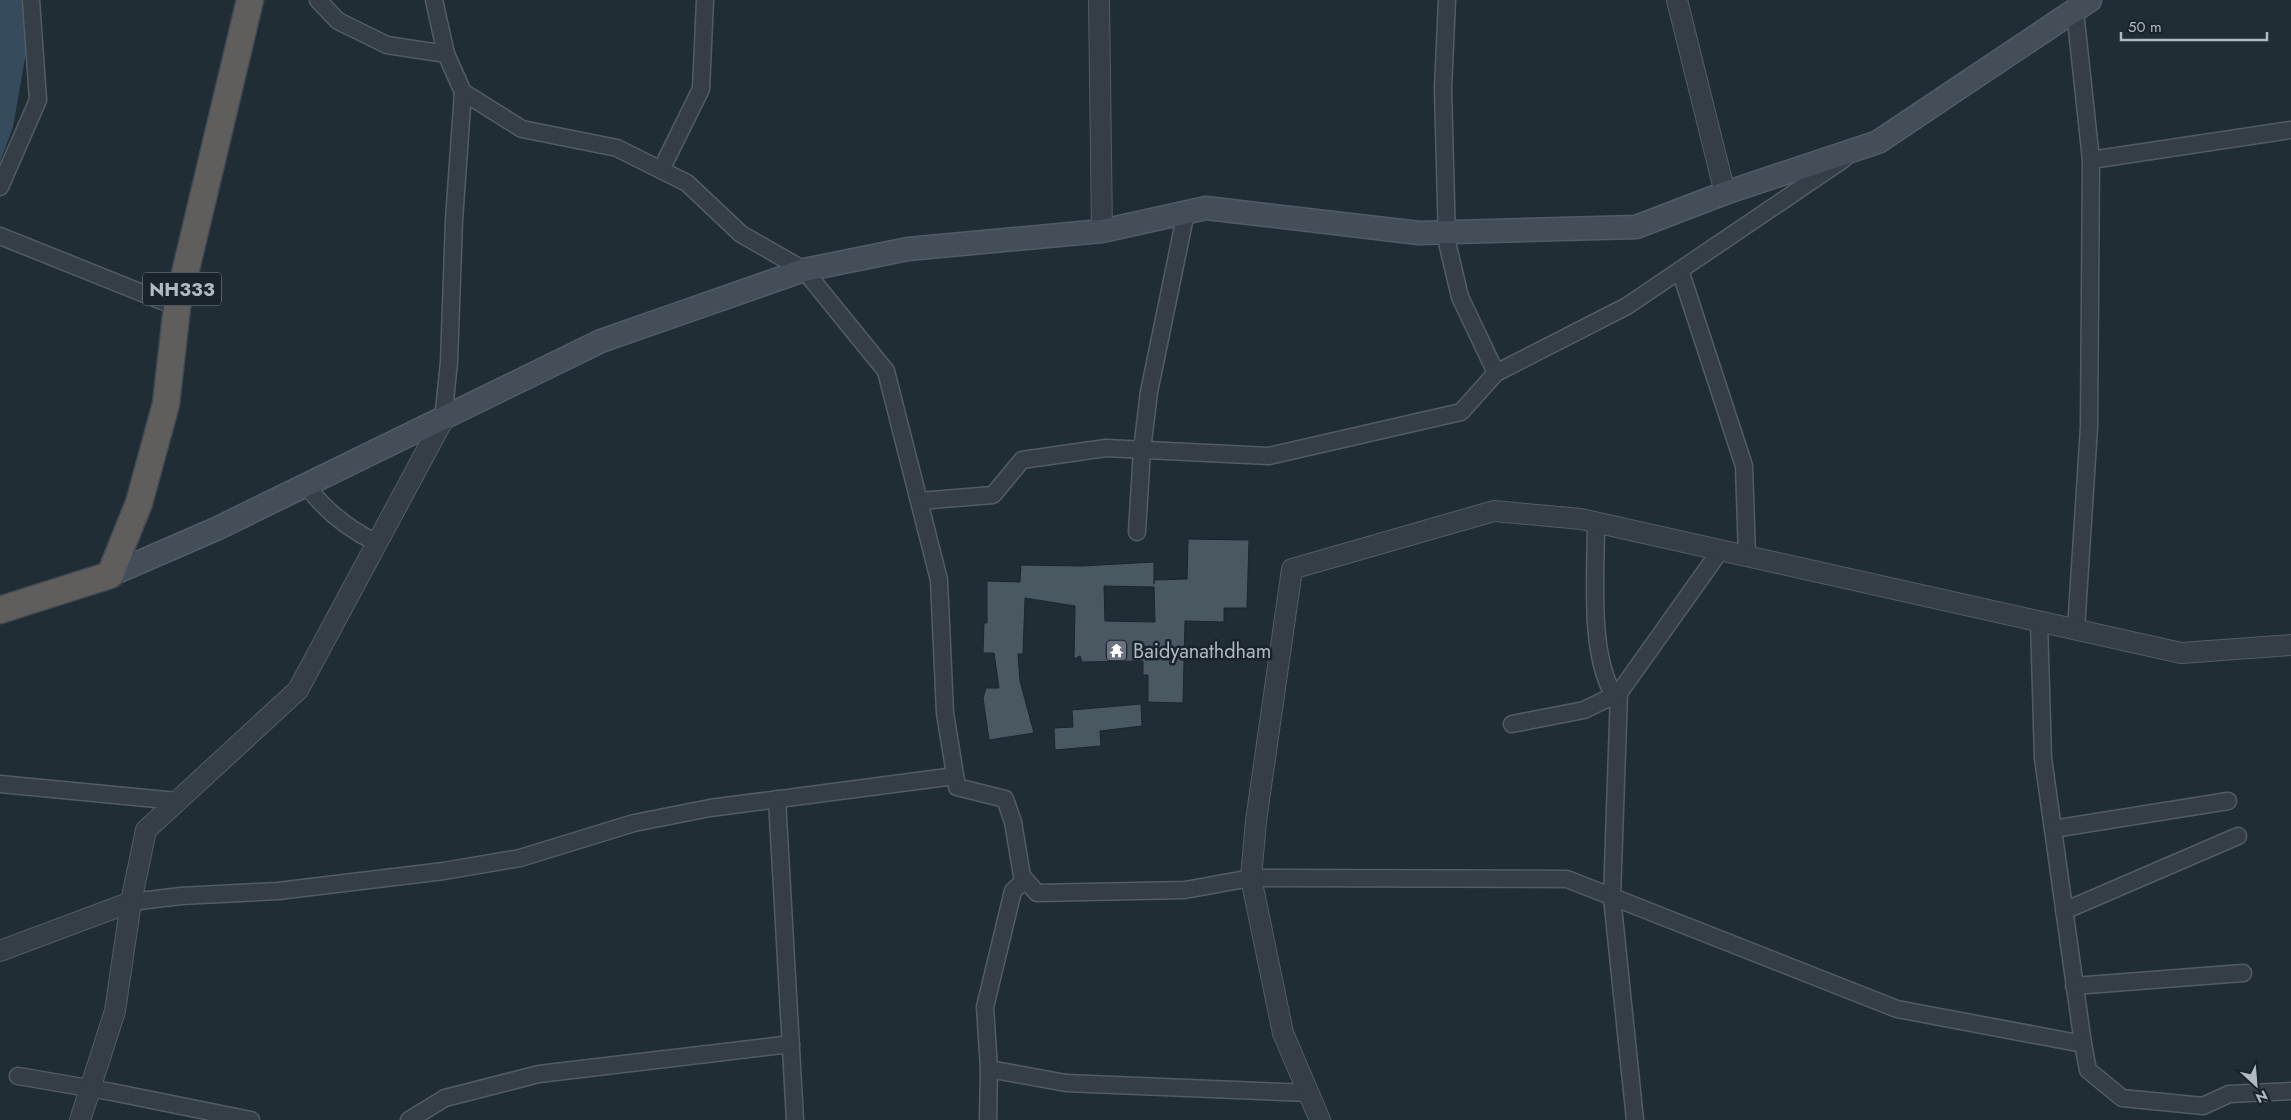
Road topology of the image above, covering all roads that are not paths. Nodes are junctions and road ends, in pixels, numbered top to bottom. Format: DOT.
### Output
graph roads {
  1 [pos="31,0"];
  2 [pos="250,0"];
  3 [pos="318,0"];
  4 [pos="434,0"];
  5 [pos="705,0"];
  6 [pos="1099,0"];
  7 [pos="1447,0"];
  8 [pos="1677,0"];
  9 [pos="2082,5"];
  10 [pos="446,54"];
  11 [pos="463,92"];
  12 [pos="2291,130"];
  13 [pos="1860,148"];
  14 [pos="2091,160"];
  15 [pos="661,170"];
  16 [pos="0,187"];
  17 [pos="1725,193"];
  18 [pos="1186,212"];
  19 [pos="1102,231"];
  20 [pos="1448,232"];
  21 [pos="0,236"];
  22 [pos="804,270"];
  23 [pos="1680,270"];
  24 [pos="178,307"];
  25 [pos="1496,373"];
  26 [pos="443,420"];
  27 [pos="1142,450"];
  28 [pos="306,486"];
  29 [pos="919,501"];
  30 [pos="1596,523"];
  31 [pos="1137,532"];
  32 [pos="377,543"];
  33 [pos="1720,551"];
  34 [pos="1747,556"];
  35 [pos="110,575"];
  36 [pos="0,610"];
  37 [pos="2039,622"];
  38 [pos="2076,630"];
  39 [pos="2291,645"];
  40 [pos="1619,693"];
  41 [pos="1512,724"];
  42 [pos="955,776"];
  43 [pos="0,784"];
  44 [pos="777,799"];
  45 [pos="2228,801"];
  46 [pos="177,802"];
  47 [pos="2053,829"];
  48 [pos="2238,836"];
  49 [pos="1251,878"];
  50 [pos="1025,880"];
  51 [pos="1612,897"];
  52 [pos="131,902"];
  53 [pos="2064,911"];
  54 [pos="0,951"];
  55 [pos="2243,973"];
  56 [pos="2074,986"];
  57 [pos="791,1044"];
  58 [pos="2083,1044"];
  59 [pos="989,1069"];
  60 [pos="18,1076"];
  61 [pos="91,1088"];
  62 [pos="2291,1091"];
  63 [pos="1308,1093"];
  64 [pos="80,1120"];
  65 [pos="251,1120"];
  66 [pos="409,1120"];
  67 [pos="795,1120"];
  68 [pos="988,1120"];
  69 [pos="1320,1120"];
  70 [pos="1635,1120"];
  1 -- 16 [label="street"];
  2 -- 24 [label="highway, NH333"];
  3 -- 10 [label="street"];
  4 -- 10 [label="street"];
  5 -- 15 [label="street"];
  6 -- 19 [label="street"];
  7 -- 20 [label="street"];
  8 -- 17 [label="street"];
  9 -- 13 [label="main road"];
  9 -- 14 [label="street"];
  10 -- 11 [label="street"];
  11 -- 15 [label="street"];
  11 -- 26 [label="street"];
  12 -- 14 [label="street"];
  13 -- 17 [label="main road"];
  13 -- 23 [label="street"];
  14 -- 38 [label="street"];
  15 -- 22 [label="street"];
  17 -- 20 [label="main road"];
  18 -- 19 [label="main road"];
  18 -- 20 [label="main road"];
  18 -- 27 [label="street"];
  19 -- 22 [label="main road"];
  20 -- 25 [label="street"];
  21 -- 24 [label="street"];
  22 -- 26 [label="main road"];
  22 -- 29 [label="street"];
  23 -- 25 [label="street"];
  23 -- 34 [label="street"];
  24 -- 35 [label="highway, NH333"];
  25 -- 27 [label="street"];
  26 -- 28 [label="main road"];
  26 -- 32 [label="street"];
  27 -- 29 [label="street"];
  27 -- 31 [label="street"];
  28 -- 32 [label="street"];
  28 -- 35 [label="main road"];
  29 -- 42 [label="street"];
  30 -- 33 [label="street"];
  30 -- 40 [label="street"];
  30 -- 49 [label="street"];
  32 -- 46 [label="street"];
  33 -- 34 [label="street"];
  33 -- 40 [label="street"];
  34 -- 37 [label="street"];
  35 -- 36 [label="highway"];
  37 -- 38 [label="street"];
  37 -- 47 [label="street"];
  38 -- 39 [label="street"];
  40 -- 41 [label="street"];
  40 -- 51 [label="street"];
  42 -- 44 [label="street"];
  42 -- 50 [label="street"];
  43 -- 46 [label="street"];
  44 -- 52 [label="street"];
  44 -- 57 [label="street"];
  45 -- 47 [label="street"];
  46 -- 52 [label="street"];
  47 -- 53 [label="street"];
  48 -- 53 [label="street"];
  49 -- 50 [label="street"];
  49 -- 51 [label="street"];
  49 -- 63 [label="street"];
  50 -- 59 [label="street"];
  51 -- 58 [label="street"];
  51 -- 70 [label="street"];
  52 -- 54 [label="street"];
  52 -- 61 [label="street"];
  53 -- 56 [label="street"];
  55 -- 56 [label="street"];
  56 -- 58 [label="street"];
  57 -- 66 [label="street"];
  57 -- 67 [label="street"];
  58 -- 62 [label="street"];
  59 -- 63 [label="street"];
  59 -- 68 [label="street"];
  60 -- 61 [label="street"];
  61 -- 64 [label="street"];
  61 -- 65 [label="street"];
  63 -- 69 [label="street"];
}
